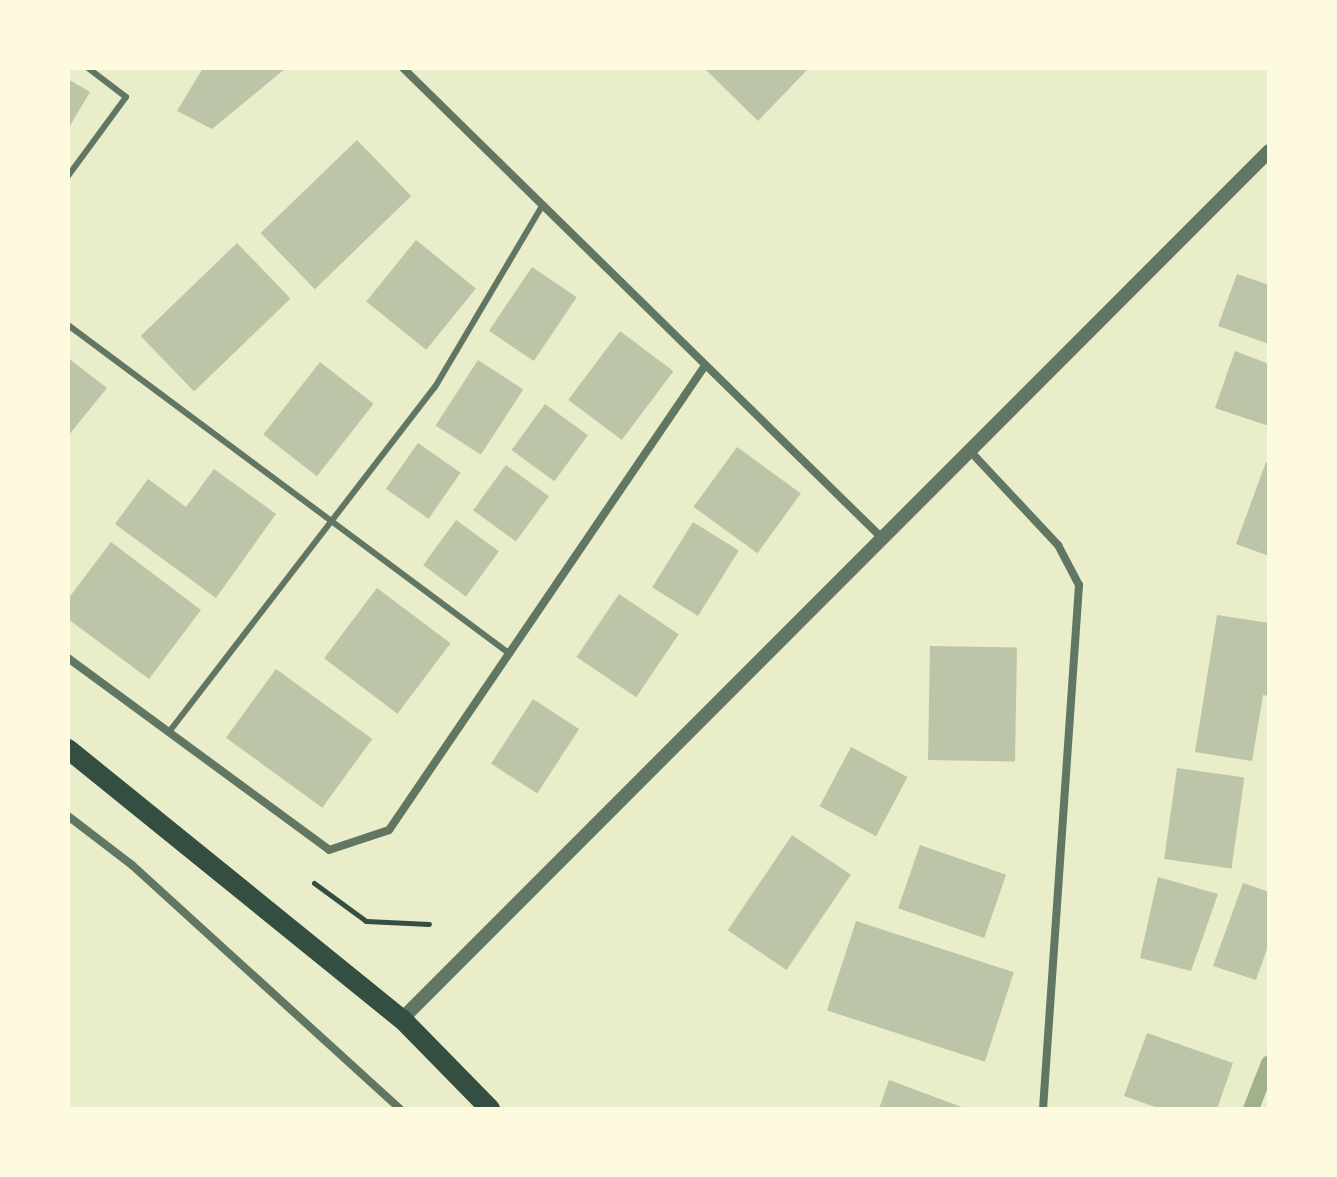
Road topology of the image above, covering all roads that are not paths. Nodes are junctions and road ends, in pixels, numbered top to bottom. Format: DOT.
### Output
graph roads {
  1 [pos="88,68"];
  2 [pos="403,68"];
  3 [pos="1269,151"];
  4 [pos="68,176"];
  5 [pos="542,206"];
  6 [pos="68,325"];
  7 [pos="704,367"];
  8 [pos="970,451"];
  9 [pos="334,523"];
  10 [pos="883,539"];
  11 [pos="510,654"];
  12 [pos="68,658"];
  13 [pos="169,732"];
  14 [pos="68,749"];
  15 [pos="68,816"];
  16 [pos="402,1019"];
  17 [pos="400,1109"];
  18 [pos="490,1109"];
  19 [pos="1043,1109"];
  1 -- 4 [label="lane"];
  2 -- 5 [label="street"];
  3 -- 8 [label="street"];
  5 -- 7 [label="street"];
  5 -- 9 [label="lane"];
  6 -- 9 [label="lane"];
  7 -- 10 [label="street"];
  7 -- 11 [label="street"];
  8 -- 10 [label="street"];
  8 -- 19 [label="street"];
  9 -- 11 [label="lane"];
  9 -- 13 [label="lane"];
  10 -- 16 [label="street"];
  11 -- 13 [label="street"];
  12 -- 13 [label="street"];
  14 -- 16 [label="main road"];
  15 -- 17 [label="street"];
  16 -- 18 [label="main road"];
}
